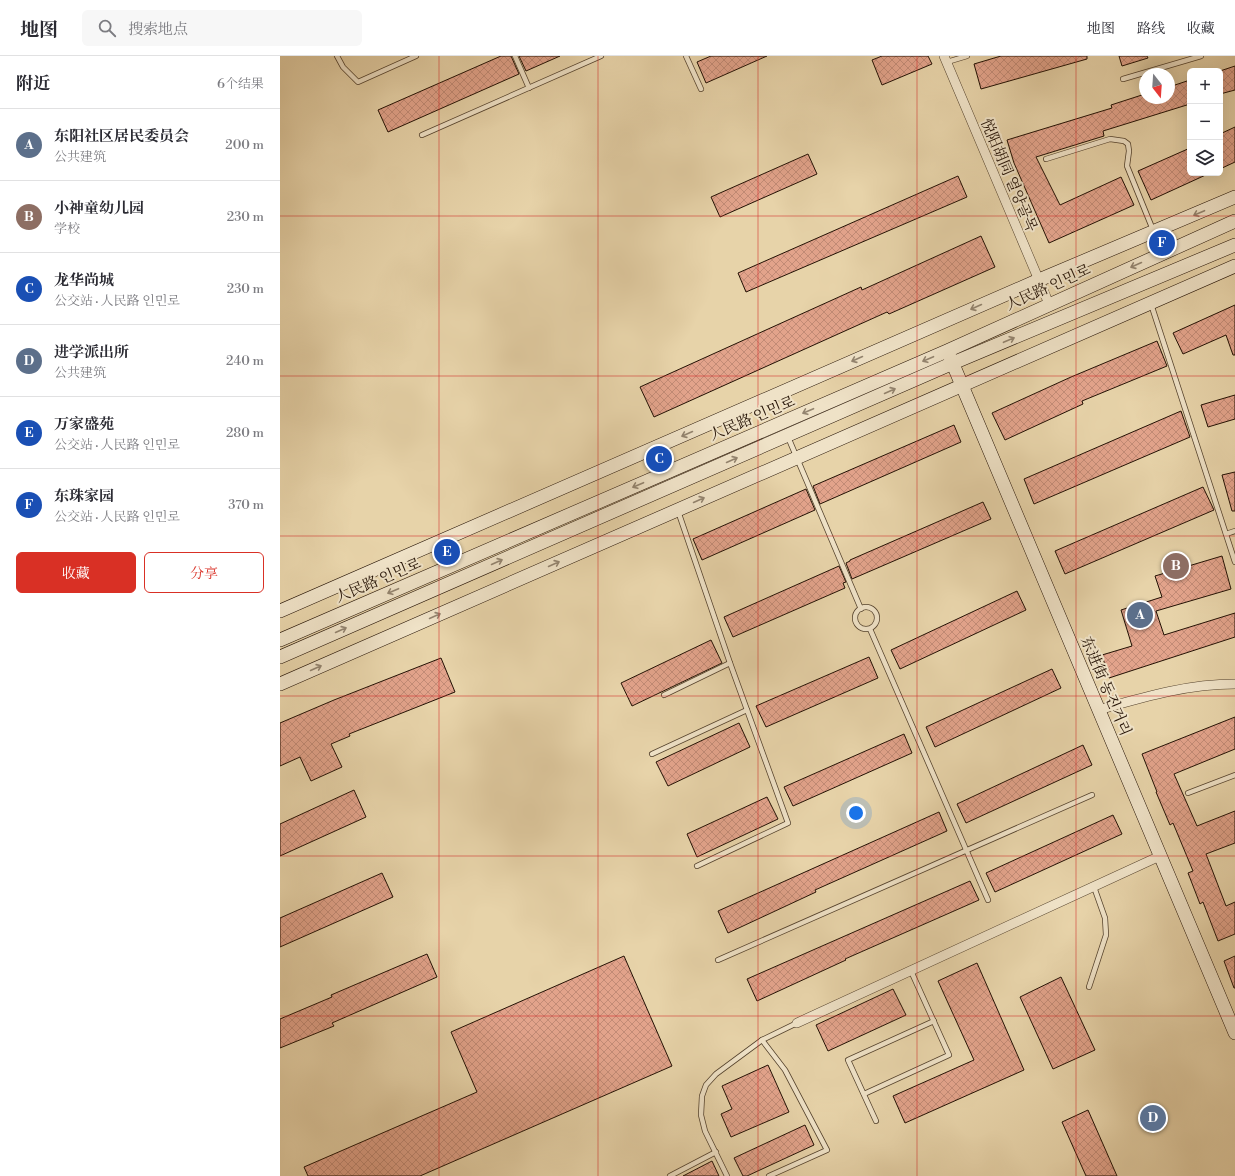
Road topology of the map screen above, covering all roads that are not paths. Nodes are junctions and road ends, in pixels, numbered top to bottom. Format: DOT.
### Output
graph roads {
  1 [pos="337,56"];
  2 [pos="416,56"];
  3 [pos="515,56"];
  4 [pos="602,56"];
  5 [pos="686,56"];
  6 [pos="967,56"];
  7 [pos="1201,56"];
  8 [pos="946,59"];
  9 [pos="1123,78"];
  10 [pos="529,88"];
  11 [pos="701,89"];
  12 [pos="422,135"];
  13 [pos="1046,159"];
  14 [pos="1235,197"];
  15 [pos="1235,221"];
  16 [pos="1154,232"];
  17 [pos="1235,245"];
  18 [pos="1235,266"];
  19 [pos="1179,268"];
  20 [pos="1038,280"];
  21 [pos="1188,286"];
  22 [pos="1150,303"];
  23 [pos="1049,304"];
  24 [pos="947,351"];
  25 [pos="953,363"];
  26 [pos="962,385"];
  27 [pos="787,436"];
  28 [pos="796,458"];
  29 [pos="677,510"];
  30 [pos="1235,531"];
  31 [pos="1226,534"];
  32 [pos="1235,562"];
  33 [pos="861,609"];
  34 [pos="280,611"];
  35 [pos="870,629"];
  36 [pos="280,640"];
  37 [pos="280,657"];
  38 [pos="730,663"];
  39 [pos="280,684"];
  40 [pos="1235,684"];
  41 [pos="664,695"];
  42 [pos="747,710"];
  43 [pos="1098,710"];
  44 [pos="652,754"];
  45 [pos="1235,775"];
  46 [pos="1188,793"];
  47 [pos="1092,795"];
  48 [pos="966,851"];
  49 [pos="1160,856"];
  50 [pos="697,866"];
  51 [pos="1094,887"];
  52 [pos="988,900"];
  53 [pos="718,960"];
  54 [pos="911,970"];
  55 [pos="1090,987"];
  56 [pos="934,1021"];
  57 [pos="797,1023"];
  58 [pos="1235,1033"];
  59 [pos="762,1040"];
  60 [pos="864,1094"];
  61 [pos="876,1121"];
  62 [pos="716,1152"];
  63 [pos="670,1176"];
  64 [pos="727,1176"];
  65 [pos="769,1176"];
  1 -- 2 [label="lane"];
  3 -- 10 [label="lane"];
  4 -- 10 [label="lane"];
  5 -- 11 [label="lane"];
  6 -- 8 [label="lane"];
  7 -- 9 [label="lane"];
  8 -- 20 [label="street, 悦阳胡同 열양골목"];
  10 -- 12 [label="lane"];
  13 -- 16 [label="lane"];
  14 -- 16 [label="street, one-way"];
  15 -- 23 [label="street, 人民路 인민로, one-way"];
  16 -- 20 [label="street"];
  17 -- 19 [label="street, 人民路 인민로"];
  18 -- 21 [label="street"];
  19 -- 21 [label="street"];
  25 -- 19 [label="street, 人民路 인민로, one-way"];
  20 -- 23 [label="street, 悦阳胡同 열양골목"];
  20 -- 34 [label="street, one-way"];
  21 -- 22 [label="street"];
  22 -- 26 [label="street"];
  22 -- 31 [label="lane"];
  23 -- 24 [label="street, 人民路 인민로"];
  24 -- 25 [label="street, 东进街 동진거리"];
  24 -- 36 [label="street, 人民路 인민로, one-way"];
  25 -- 26 [label="street, 东进街 동진거리"];
  27 -- 25 [label="street, 人民路 인민로, one-way"];
  26 -- 28 [label="street"];
  26 -- 43 [label="street, 东进街 동진거리"];
  27 -- 28 [label="lane"];
  37 -- 27 [label="street, 人民路 인민로, one-way"];
  29 -- 28 [label="street, one-way"];
  28 -- 33 [label="lane"];
  29 -- 38 [label="lane"];
  39 -- 29 [label="street, one-way"];
  30 -- 31 [label="lane"];
  31 -- 32 [label="lane"];
  33 -- 35 [label="lane"];
  33 -- 35 [label="lane"];
  35 -- 48 [label="lane"];
  38 -- 41 [label="lane"];
  38 -- 42 [label="lane"];
  40 -- 43 [label="street"];
  42 -- 44 [label="lane"];
  42 -- 50 [label="lane"];
  43 -- 49 [label="street, 东进街 동진거리"];
  45 -- 46 [label="lane"];
  47 -- 48 [label="lane"];
  48 -- 52 [label="lane"];
  48 -- 53 [label="lane"];
  49 -- 51 [label="street"];
  49 -- 58 [label="street, 东进街 동진거리"];
  51 -- 54 [label="street"];
  51 -- 55 [label="lane"];
  54 -- 56 [label="lane"];
  54 -- 57 [label="street"];
  56 -- 60 [label="lane"];
  56 -- 60 [label="lane"];
  57 -- 59 [label="lane"];
  59 -- 62 [label="lane"];
  59 -- 65 [label="lane"];
  60 -- 61 [label="lane"];
  62 -- 63 [label="lane"];
  62 -- 64 [label="lane"];
}
